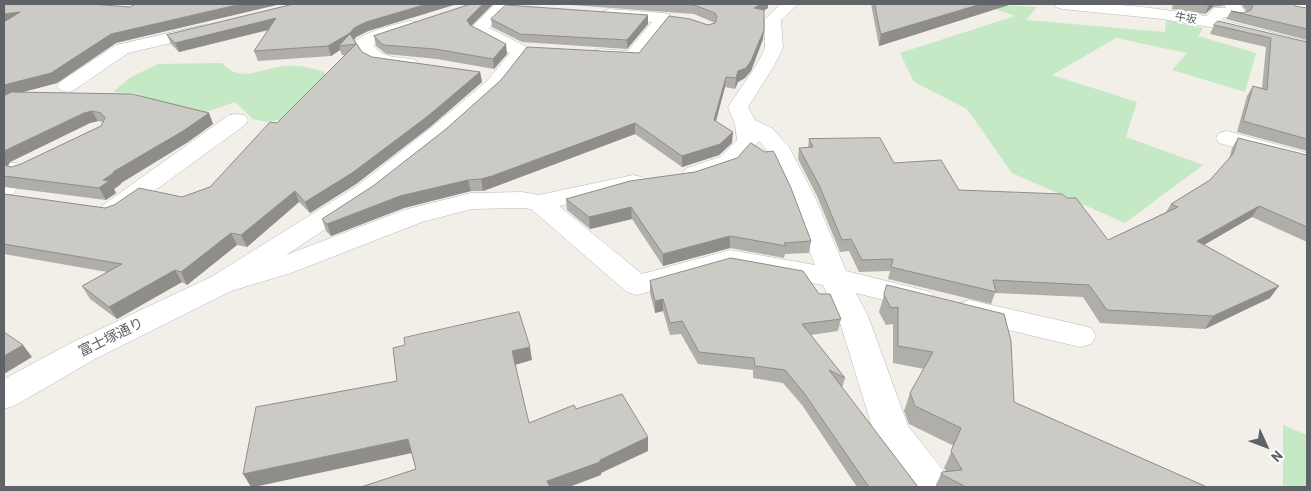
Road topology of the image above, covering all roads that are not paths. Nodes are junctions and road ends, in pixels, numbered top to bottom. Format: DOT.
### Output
graph roads {
  1 [pos="606,4"];
  2 [pos="790,4"];
  3 [pos="1062,4"];
  4 [pos="1189,4"];
  5 [pos="1297,4"];
  6 [pos="500,7"];
  7 [pos="1307,11"];
  8 [pos="1225,13"];
  9 [pos="422,22"];
  10 [pos="224,25"];
  11 [pos="1307,46"];
  12 [pos="584,53"];
  13 [pos="428,66"];
  14 [pos="67,86"];
  15 [pos="237,120"];
  16 [pos="746,124"];
  17 [pos="1227,138"];
  18 [pos="1307,160"];
  19 [pos="20,166"];
  20 [pos="10,195"];
  21 [pos="539,202"];
  22 [pos="92,207"];
  23 [pos="834,278"];
  24 [pos="221,284"];
  25 [pos="1080,336"];
  26 [pos="4,395"];
  27 [pos="933,487"];
  1 -- 12 [label="street"];
  2 -- 16 [label="street"];
  3 -- 8 [label="street, 牛坂"];
  4 -- 8 [label="street"];
  5 -- 7 [label="street"];
  6 -- 24 [label="street"];
  8 -- 11 [label="street, 牛坂"];
  8 -- 11 [label="street"];
  9 -- 13 [label="street"];
  10 -- 14 [label="street"];
  15 -- 22 [label="street"];
  16 -- 21 [label="street"];
  16 -- 23 [label="street"];
  17 -- 18 [label="street"];
  19 -- 20 [label="street"];
  21 -- 23 [label="street"];
  21 -- 24 [label="street"];
  23 -- 25 [label="street"];
  23 -- 27 [label="street"];
  24 -- 26 [label="street, 富士塚通り"];
}
